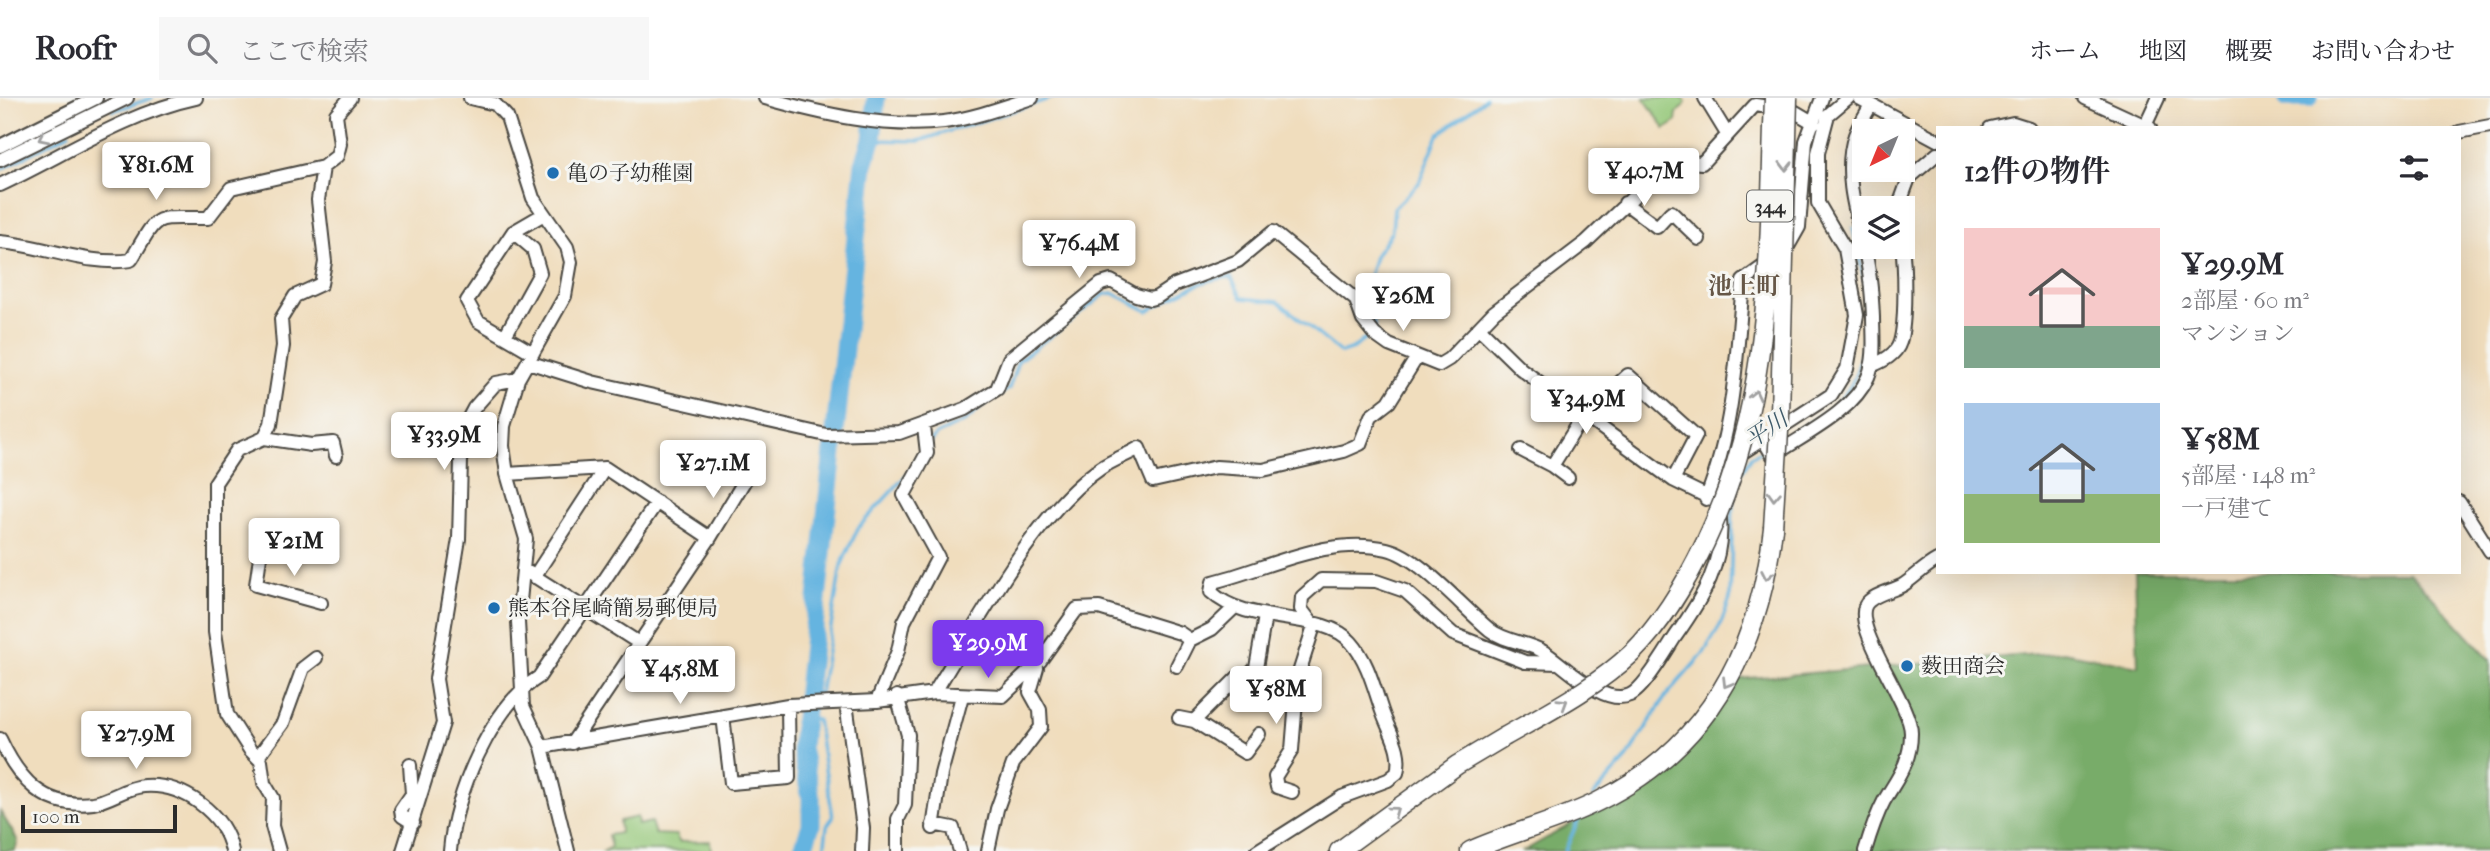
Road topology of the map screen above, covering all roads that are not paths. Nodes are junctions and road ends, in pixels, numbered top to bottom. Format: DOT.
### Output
graph roads {
  1 [pos="96,98"];
  2 [pos="127,98"];
  3 [pos="196,98"];
  4 [pos="350,98"];
  5 [pos="470,98"];
  6 [pos="765,98"];
  7 [pos="1032,98"];
  8 [pos="1705,98"];
  9 [pos="1774,98"];
  10 [pos="1788,98"];
  11 [pos="1822,98"];
  12 [pos="1848,98"];
  13 [pos="2085,98"];
  14 [pos="2158,98"];
  15 [pos="1866,102"];
  16 [pos="1814,123"];
  17 [pos="72,124"];
  18 [pos="1999,126"];
  19 [pos="2023,126"];
  20 [pos="2144,126"];
  21 [pos="2146,126"];
  22 [pos="2490,126"];
  23 [pos="2461,132"];
  24 [pos="1727,134"];
  25 [pos="1936,139"];
  26 [pos="84,140"];
  27 [pos="0,145"];
  28 [pos="1936,155"];
  29 [pos="0,160"];
  30 [pos="323,167"];
  31 [pos="0,185"];
  32 [pos="1854,196"];
  33 [pos="1902,196"];
  34 [pos="1625,203"];
  35 [pos="544,214"];
  36 [pos="513,232"];
  37 [pos="1699,239"];
  38 [pos="0,242"];
  39 [pos="1866,259"];
  40 [pos="1903,259"];
  41 [pos="1479,328"];
  42 [pos="505,336"];
  43 [pos="531,357"];
  44 [pos="1417,357"];
  45 [pos="1871,366"];
  46 [pos="519,379"];
  47 [pos="1584,415"];
  48 [pos="924,427"];
  49 [pos="264,438"];
  50 [pos="1763,439"];
  51 [pos="1521,450"];
  52 [pos="336,456"];
  53 [pos="1552,466"];
  54 [pos="605,468"];
  55 [pos="507,474"];
  56 [pos="1568,478"];
  57 [pos="745,480"];
  58 [pos="1673,480"];
  59 [pos="1712,499"];
  60 [pos="657,502"];
  61 [pos="2461,505"];
  62 [pos="709,538"];
  63 [pos="2490,551"];
  64 [pos="260,557"];
  65 [pos="1936,560"];
  66 [pos="529,573"];
  67 [pos="321,603"];
  68 [pos="1235,607"];
  69 [pos="584,608"];
  70 [pos="1265,616"];
  71 [pos="1314,625"];
  72 [pos="1190,640"];
  73 [pos="639,643"];
  74 [pos="316,658"];
  75 [pos="1040,661"];
  76 [pos="1559,663"];
  77 [pos="1177,666"];
  78 [pos="522,688"];
  79 [pos="934,693"];
  80 [pos="897,696"];
  81 [pos="962,696"];
  82 [pos="877,701"];
  83 [pos="846,703"];
  84 [pos="790,705"];
  85 [pos="723,716"];
  86 [pos="1179,718"];
  87 [pos="1194,721"];
  88 [pos="1259,734"];
  89 [pos="0,739"];
  90 [pos="572,743"];
  91 [pos="542,747"];
  92 [pos="258,757"];
  93 [pos="410,765"];
  94 [pos="1292,792"];
  95 [pos="413,823"];
  96 [pos="232,851"];
  97 [pos="279,851"];
  98 [pos="403,851"];
  99 [pos="450,851"];
  100 [pos="568,851"];
  101 [pos="862,851"];
  102 [pos="898,851"];
  103 [pos="960,851"];
  104 [pos="988,851"];
  105 [pos="1257,851"];
  106 [pos="1339,851"];
  107 [pos="1469,851"];
  108 [pos="1865,851"];
  1 -- 27 [label="street"];
  2 -- 17 [label="street"];
  3 -- 26 [label="street"];
  4 -- 30 [label="street"];
  5 -- 35 [label="street"];
  6 -- 7 [label="street"];
  8 -- 24 [label="street"];
  106 -- 9 [label="highway, 344, one-way, bridge"];
  10 -- 107 [label="highway, 344, one-way, bridge"];
  11 -- 16 [label="street"];
  12 -- 50 [label="street"];
  13 -- 20 [label="street"];
  14 -- 21 [label="street"];
  15 -- 25 [label="street"];
  15 -- 32 [label="street"];
  16 -- 24 [label="street"];
  16 -- 59 [label="street"];
  17 -- 26 [label="street"];
  17 -- 29 [label="street, one-way"];
  18 -- 19 [label="street"];
  22 -- 23 [label="street"];
  24 -- 34 [label="street"];
  26 -- 31 [label="street"];
  28 -- 33 [label="street"];
  30 -- 38 [label="street"];
  30 -- 49 [label="street"];
  34 -- 37 [label="street"];
  34 -- 41 [label="street"];
  35 -- 36 [label="street"];
  35 -- 43 [label="street"];
  36 -- 42 [label="street"];
  36 -- 42 [label="street"];
  39 -- 45 [label="street"];
  40 -- 45 [label="street"];
  41 -- 44 [label="street"];
  41 -- 47 [label="street"];
  42 -- 43 [label="street"];
  43 -- 46 [label="street"];
  43 -- 48 [label="street"];
  44 -- 48 [label="street"];
  44 -- 79 [label="street"];
  45 -- 50 [label="street"];
  46 -- 55 [label="street"];
  46 -- 95 [label="street"];
  47 -- 53 [label="street"];
  47 -- 58 [label="street"];
  47 -- 58 [label="street"];
  48 -- 82 [label="street"];
  49 -- 52 [label="street"];
  49 -- 92 [label="street"];
  50 -- 59 [label="street"];
  51 -- 53 [label="street"];
  53 -- 56 [label="street"];
  54 -- 55 [label="street"];
  54 -- 60 [label="street"];
  54 -- 66 [label="street"];
  55 -- 66 [label="street"];
  57 -- 62 [label="street"];
  58 -- 59 [label="street"];
  59 -- 76 [label="street"];
  60 -- 62 [label="street"];
  60 -- 69 [label="street"];
  61 -- 63 [label="street"];
  62 -- 73 [label="street"];
  64 -- 67 [label="street"];
  65 -- 108 [label="street"];
  66 -- 69 [label="street"];
  66 -- 78 [label="street"];
  68 -- 70 [label="street"];
  68 -- 72 [label="street"];
  68 -- 76 [label="street"];
  69 -- 73 [label="street"];
  69 -- 78 [label="street"];
  70 -- 71 [label="street"];
  70 -- 87 [label="street"];
  71 -- 76 [label="street"];
  71 -- 94 [label="street"];
  71 -- 105 [label="street"];
  72 -- 75 [label="street"];
  72 -- 77 [label="street"];
  73 -- 90 [label="street"];
  74 -- 92 [label="street"];
  75 -- 81 [label="street"];
  75 -- 104 [label="street"];
  78 -- 91 [label="street"];
  78 -- 99 [label="street"];
  79 -- 80 [label="street"];
  79 -- 81 [label="street"];
  80 -- 82 [label="street"];
  80 -- 102 [label="street"];
  81 -- 103 [label="street"];
  82 -- 83 [label="street"];
  83 -- 84 [label="street"];
  83 -- 101 [label="street"];
  84 -- 85 [label="street"];
  84 -- 85 [label="street"];
  85 -- 90 [label="street"];
  86 -- 87 [label="street"];
  87 -- 88 [label="street"];
  89 -- 96 [label="street"];
  90 -- 91 [label="street"];
  91 -- 100 [label="street"];
  92 -- 97 [label="street"];
  93 -- 95 [label="street"];
  95 -- 98 [label="street"];
}
